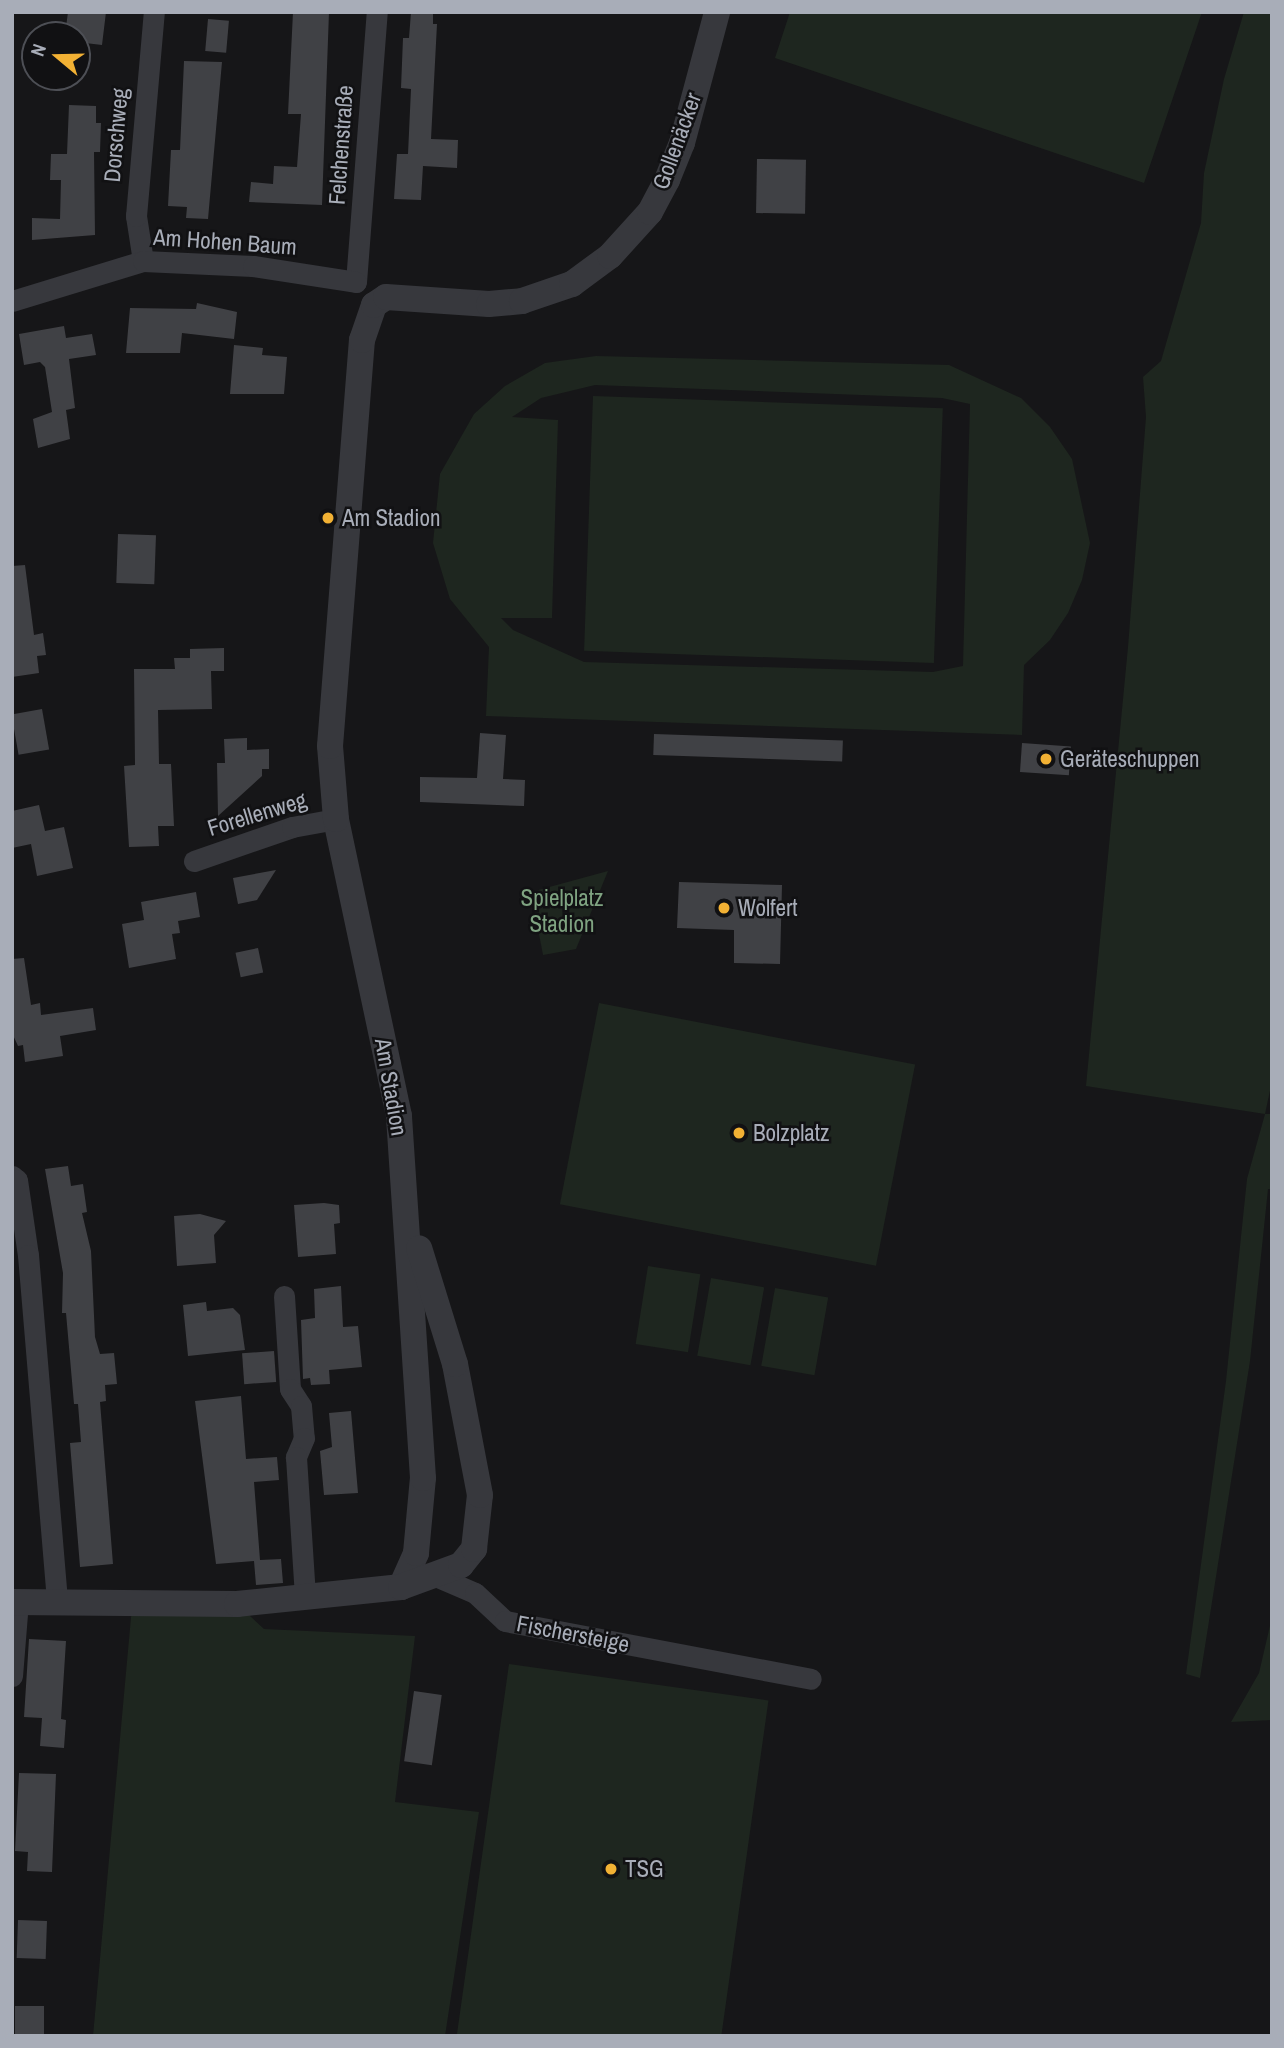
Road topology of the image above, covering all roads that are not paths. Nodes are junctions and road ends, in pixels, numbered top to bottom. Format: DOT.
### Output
graph roads {
  1 [pos="154,12"];
  2 [pos="377,12"];
  3 [pos="717,12"];
  4 [pos="143,261"];
  5 [pos="356,282"];
  6 [pos="12,301"];
  7 [pos="374,305"];
  8 [pos="336,819"];
  9 [pos="194,861"];
  10 [pos="12,1176"];
  11 [pos="406,1206"];
  12 [pos="284,1296"];
  13 [pos="438,1577"];
  14 [pos="401,1587"];
  15 [pos="305,1598"];
  16 [pos="15,1602"];
  17 [pos="57,1602"];
  18 [pos="12,1676"];
  19 [pos="811,1679"];
  1 -- 4 [label="street, Dorschweg"];
  2 -- 5 [label="street, Felchenstraße"];
  3 -- 7 [label="street, Gollenäcker"];
  4 -- 5 [label="street, Am Hohen Baum"];
  4 -- 6 [label="street, Am Hohen Baum"];
  5 -- 7 [label="street"];
  7 -- 8 [label="street, Am Stadion"];
  8 -- 9 [label="street, Forellenweg"];
  8 -- 11 [label="street, Am Stadion"];
  10 -- 17 [label="street"];
  11 -- 13 [label="street, Am Stadion"];
  11 -- 14 [label="street, Am Stadion"];
  12 -- 15 [label="street"];
  13 -- 14 [label="street"];
  13 -- 19 [label="street, Fischersteige"];
  14 -- 15 [label="street"];
  15 -- 17 [label="street"];
  16 -- 17 [label="street"];
  16 -- 18 [label="street"];
}
